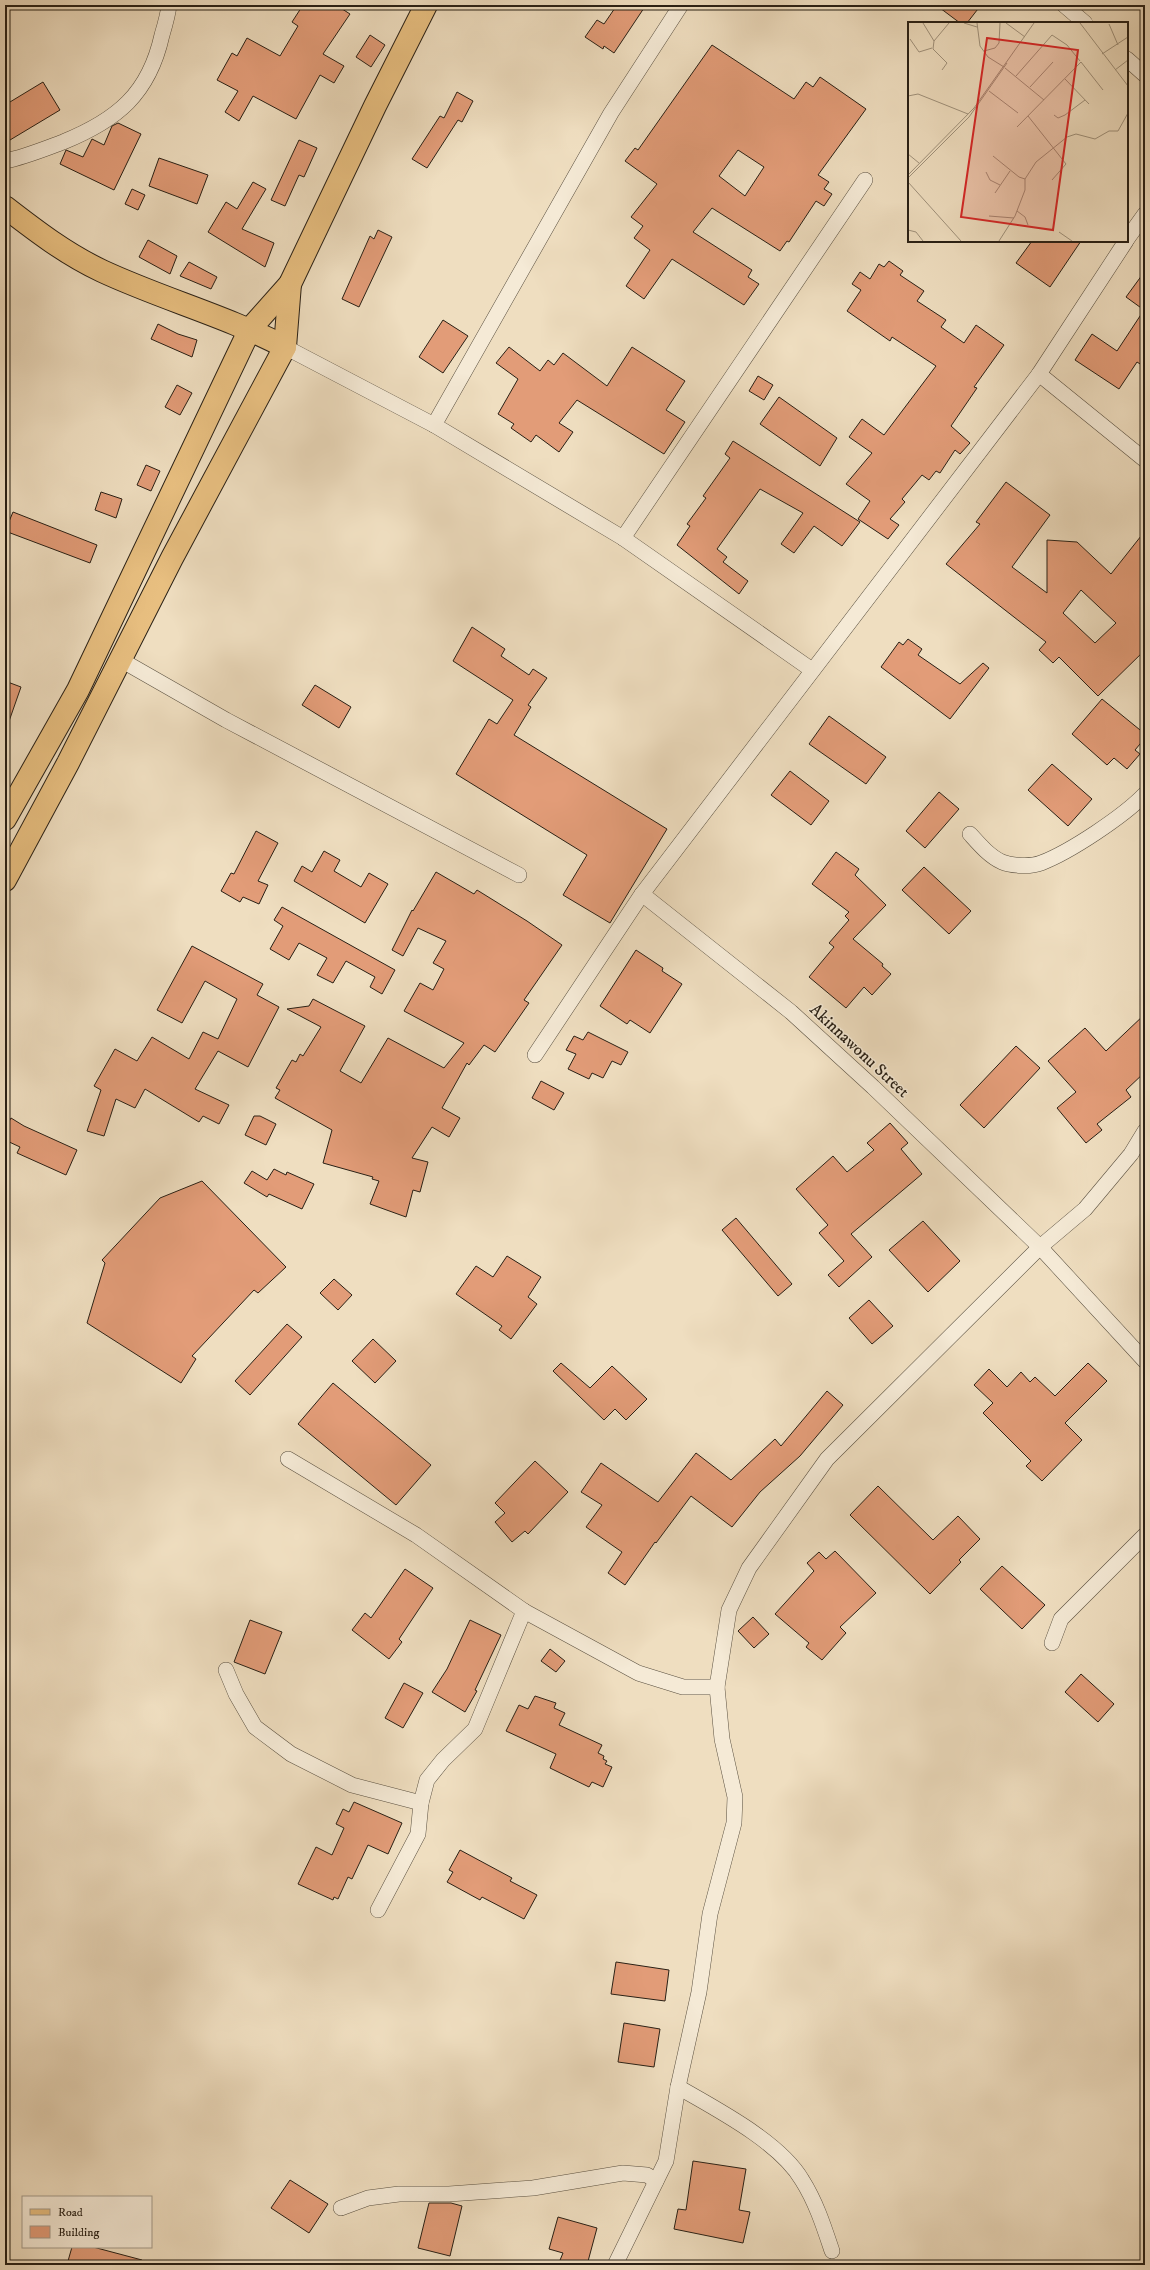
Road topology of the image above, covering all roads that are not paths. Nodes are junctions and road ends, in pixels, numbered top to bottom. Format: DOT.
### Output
graph roads {
  1 [pos="169,5"];
  2 [pos="426,5"];
  3 [pos="681,5"];
  4 [pos="1064,5"];
  5 [pos="1084,22"];
  6 [pos="1128,61"];
  7 [pos="1145,75"];
  8 [pos="5,161"];
  9 [pos="864,180"];
  10 [pos="5,207"];
  11 [pos="1145,214"];
  12 [pos="1128,237"];
  13 [pos="1125,242"];
  14 [pos="290,284"];
  15 [pos="250,329"];
  16 [pos="285,347"];
  17 [pos="1039,374"];
  18 [pos="434,425"];
  19 [pos="1145,460"];
  20 [pos="623,538"];
  21 [pos="121,660"];
  22 [pos="812,670"];
  23 [pos="1145,794"];
  24 [pos="5,819"];
  25 [pos="970,834"];
  26 [pos="519,875"];
  27 [pos="5,880"];
  28 [pos="642,894"];
  29 [pos="535,1055"];
  30 [pos="1145,1131"];
  31 [pos="1040,1247"];
  32 [pos="1145,1361"];
  33 [pos="288,1459"];
  34 [pos="1145,1535"];
  35 [pos="524,1611"];
  36 [pos="1052,1643"];
  37 [pos="226,1670"];
  38 [pos="717,1687"];
  39 [pos="254,1732"];
  40 [pos="421,1803"];
  41 [pos="378,1910"];
  42 [pos="678,2087"];
  43 [pos="656,2181"];
  44 [pos="341,2208"];
  45 [pos="832,2251"];
  46 [pos="615,2265"];
  1 -- 8 [label="street"];
  2 -- 14 [label="main road"];
  3 -- 18 [label="street"];
  4 -- 5 [label="street"];
  6 -- 7 [label="street"];
  9 -- 20 [label="street"];
  10 -- 15 [label="main road"];
  11 -- 12 [label="street"];
  13 -- 17 [label="street"];
  14 -- 15 [label="main road"];
  14 -- 16 [label="main road"];
  15 -- 16 [label="main road"];
  15 -- 24 [label="main road"];
  16 -- 18 [label="street"];
  16 -- 21 [label="main road"];
  17 -- 19 [label="street"];
  17 -- 22 [label="street"];
  18 -- 20 [label="street"];
  20 -- 22 [label="street"];
  21 -- 26 [label="street"];
  21 -- 27 [label="main road"];
  22 -- 28 [label="street"];
  23 -- 25 [label="street"];
  28 -- 29 [label="street"];
  28 -- 31 [label="street, Akinnawonu Street"];
  30 -- 31 [label="street"];
  31 -- 32 [label="street, Akinnawonu Street"];
  31 -- 38 [label="street"];
  33 -- 35 [label="street"];
  34 -- 36 [label="street"];
  35 -- 38 [label="street"];
  35 -- 40 [label="street"];
  37 -- 40 [label="street"];
  38 -- 42 [label="street"];
  39 -- 40 [label="street"];
  40 -- 41 [label="street"];
  42 -- 43 [label="street"];
  42 -- 45 [label="street"];
  43 -- 44 [label="street"];
  43 -- 46 [label="street"];
}
